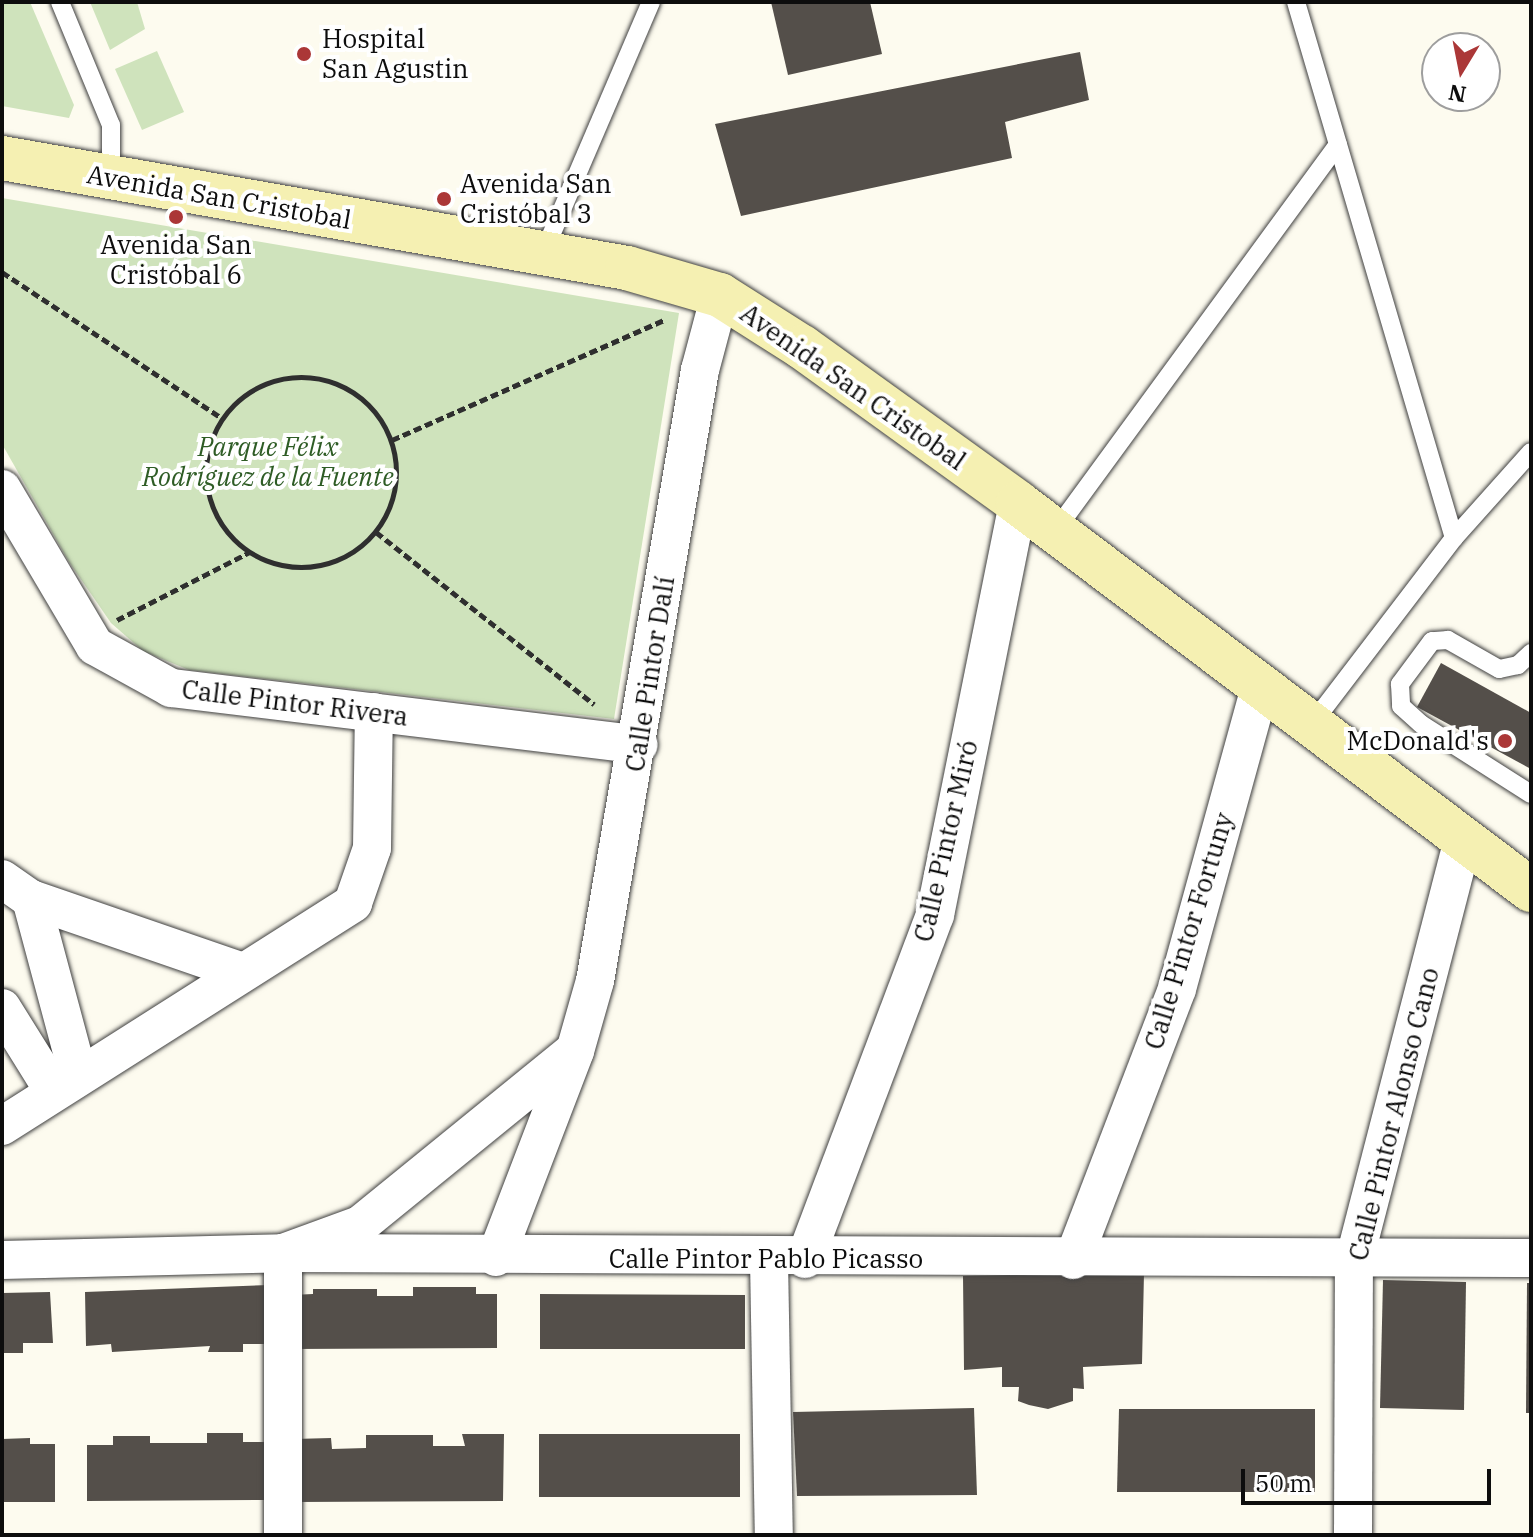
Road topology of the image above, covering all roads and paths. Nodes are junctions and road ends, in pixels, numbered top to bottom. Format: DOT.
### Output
graph roads {
  1 [pos="60,2"];
  2 [pos="651,2"];
  3 [pos="1296,2"];
  4 [pos="1338,145"];
  5 [pos="2,158"];
  6 [pos="111,178"];
  7 [pos="543,254"];
  8 [pos="2,272"];
  9 [pos="720,295"];
  10 [pos="222,418"];
  11 [pos="392,440"];
  12 [pos="1531,452"];
  13 [pos="2,489"];
  14 [pos="1018,503"];
  15 [pos="1055,531"];
  16 [pos="376,532"];
  17 [pos="1454,538"];
  18 [pos="250,552"];
  19 [pos="87,634"];
  20 [pos="1531,653"];
  21 [pos="1260,687"];
  22 [pos="374,712"];
  23 [pos="1311,725"];
  24 [pos="639,745"];
  25 [pos="1531,794"];
  26 [pos="1463,840"];
  27 [pos="17,889"];
  28 [pos="1531,890"];
  29 [pos="243,972"];
  30 [pos="2,1008"];
  31 [pos="575,1051"];
  32 [pos="65,1082"];
  33 [pos="2,1126"];
  34 [pos="283,1253"];
  35 [pos="496,1257"];
  36 [pos="1531,1258"];
  37 [pos="787,1259"];
  38 [pos="2,1260"];
  39 [pos="1073,1260"];
  40 [pos="1354,1261"];
  41 [pos="283,1535"];
  42 [pos="774,1535"];
  43 [pos="1353,1535"];
  1 -- 6 [label="lane"];
  2 -- 7 [label="lane"];
  3 -- 4 [label="lane"];
  4 -- 15 [label="lane"];
  4 -- 17 [label="lane"];
  5 -- 6 [label="street, Avenida San Cristobal"];
  6 -- 7 [label="street, Avenida San Cristobal"];
  7 -- 9 [label="street, Avenida San Cristobal"];
  8 -- 10 [label="path"];
  9 -- 11 [label="path"];
  9 -- 14 [label="street, Avenida San Cristobal"];
  9 -- 24 [label="street, Calle Pintor Dalí"];
  10 -- 11 [label="path"];
  10 -- 18 [label="path"];
  11 -- 16 [label="path"];
  12 -- 17 [label="lane"];
  13 -- 19 [label="street, Calle Pintor Rivera"];
  14 -- 15 [label="street, Avenida San Cristobal"];
  14 -- 37 [label="street, Calle Pintor Miró"];
  15 -- 21 [label="street, Avenida San Cristobal"];
  16 -- 18 [label="path"];
  16 -- 24 [label="path"];
  17 -- 23 [label="lane"];
  18 -- 19 [label="path"];
  19 -- 22 [label="street, Calle Pintor Rivera"];
  20 -- 25 [label="lane"];
  21 -- 23 [label="street, Avenida San Cristobal"];
  21 -- 39 [label="street, Calle Pintor Fortuny"];
  22 -- 24 [label="street, Calle Pintor Rivera"];
  22 -- 29 [label="street"];
  23 -- 26 [label="street, Avenida San Cristobal"];
  24 -- 31 [label="street, Calle Pintor Dalí"];
  26 -- 28 [label="street, Avenida San Cristobal"];
  26 -- 40 [label="street, Calle Pintor Alonso Cano"];
  27 -- 29 [label="street"];
  27 -- 32 [label="street"];
  29 -- 32 [label="street"];
  30 -- 32 [label="street"];
  31 -- 34 [label="street"];
  31 -- 35 [label="street, Calle Pintor Dalí"];
  32 -- 33 [label="street"];
  34 -- 35 [label="street, Calle Pintor Pablo Picasso"];
  34 -- 38 [label="street, Calle Pintor Pablo Picasso"];
  34 -- 41 [label="street"];
  35 -- 37 [label="street, Calle Pintor Pablo Picasso"];
  36 -- 40 [label="street, Calle Pintor Pablo Picasso"];
  37 -- 39 [label="street, Calle Pintor Pablo Picasso"];
  37 -- 42 [label="street"];
  39 -- 40 [label="street, Calle Pintor Pablo Picasso"];
  40 -- 43 [label="street, Calle Pintor Alonso Cano"];
}
